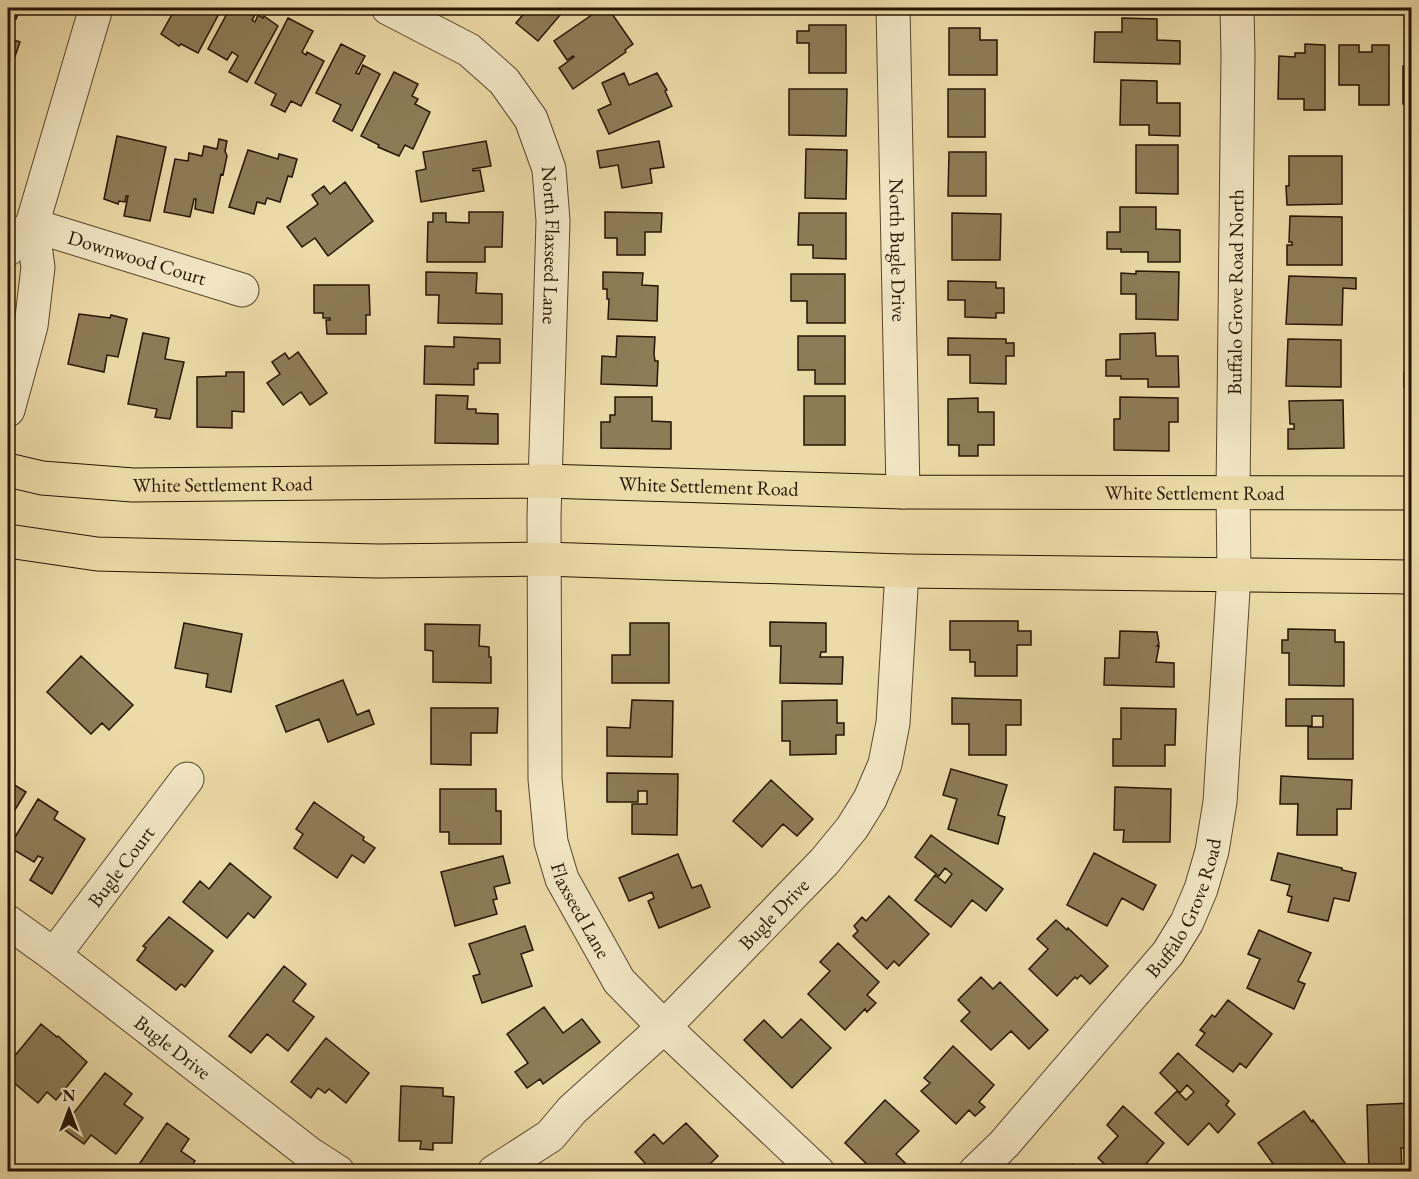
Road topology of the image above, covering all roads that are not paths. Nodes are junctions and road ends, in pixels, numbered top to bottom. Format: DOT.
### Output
graph roads {
  1 [pos="96,8"];
  2 [pos="388,8"];
  3 [pos="893,8"];
  4 [pos="1237,8"];
  5 [pos="32,225"];
  6 [pos="8,249"];
  7 [pos="242,290"];
  8 [pos="8,410"];
  9 [pos="8,470"];
  10 [pos="545,481"];
  11 [pos="903,492"];
  12 [pos="1233,492"];
  13 [pos="1412,493"];
  14 [pos="8,541"];
  15 [pos="544,558"];
  16 [pos="902,571"];
  17 [pos="1234,574"];
  18 [pos="1412,577"];
  19 [pos="187,778"];
  20 [pos="8,921"];
  21 [pos="54,955"];
  22 [pos="664,1027"];
  23 [pos="338,1172"];
  24 [pos="494,1172"];
  25 [pos="818,1172"];
  26 [pos="975,1172"];
  1 -- 5 [label="street"];
  2 -- 10 [label="street, North Flaxseed Lane"];
  3 -- 11 [label="street, North Bugle Drive"];
  4 -- 12 [label="street, Buffalo Grove Road North"];
  5 -- 6 [label="street"];
  5 -- 7 [label="street, Downwood Court"];
  5 -- 8 [label="street"];
  9 -- 10 [label="main road, White Settlement Road"];
  10 -- 11 [label="main road, White Settlement Road"];
  10 -- 15 [label="street, North Flaxseed Lane"];
  11 -- 12 [label="main road, White Settlement Road"];
  12 -- 13 [label="main road, White Settlement Road"];
  12 -- 17 [label="street, Buffalo Grove Road North"];
  14 -- 15 [label="main road"];
  15 -- 16 [label="main road"];
  15 -- 22 [label="street, Flaxseed Lane"];
  16 -- 17 [label="main road"];
  16 -- 22 [label="street, Bugle Drive"];
  17 -- 18 [label="main road"];
  17 -- 26 [label="street, Buffalo Grove Road"];
  19 -- 21 [label="street, Bugle Court"];
  20 -- 21 [label="street, Bugle Drive"];
  21 -- 23 [label="street, Bugle Drive"];
  22 -- 24 [label="street, Bugle Drive"];
  22 -- 25 [label="street, Flaxseed Lane"];
}
